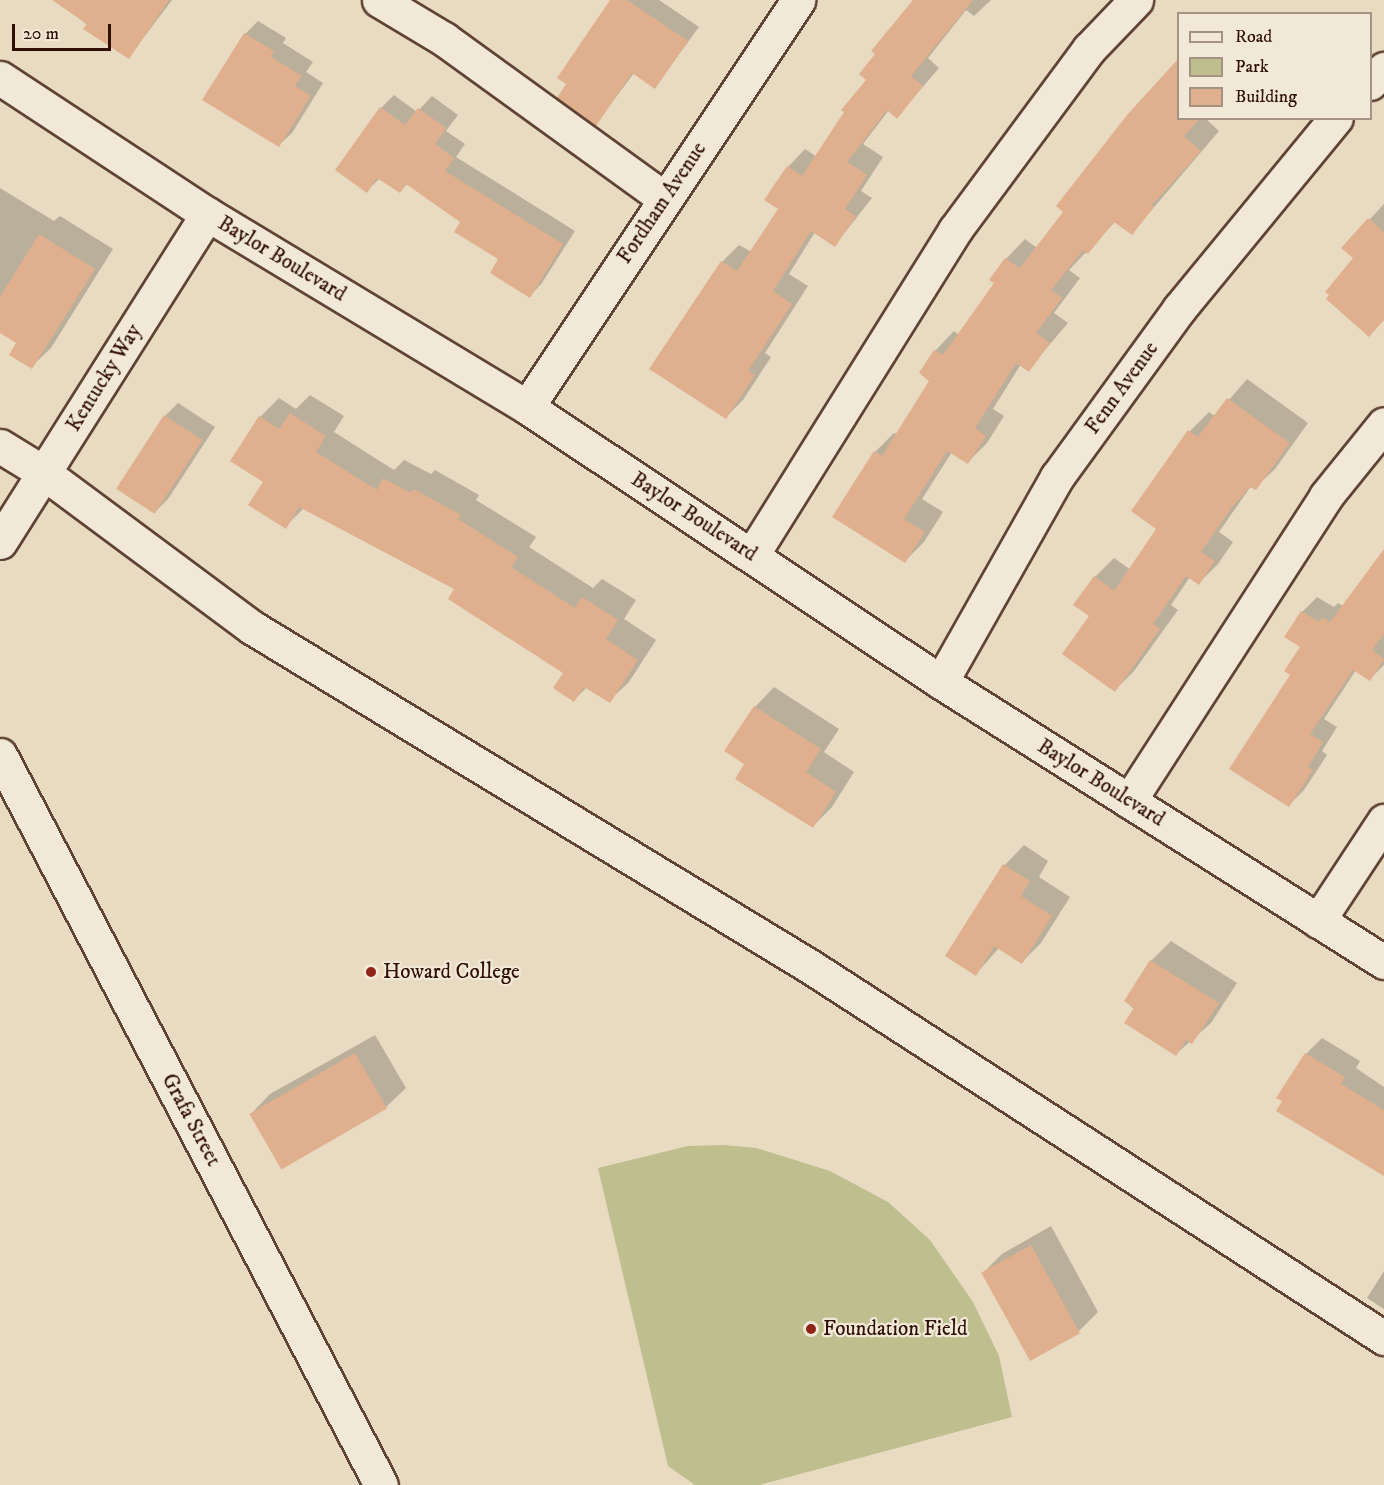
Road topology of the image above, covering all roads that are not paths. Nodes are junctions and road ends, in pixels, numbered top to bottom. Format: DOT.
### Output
graph roads {
  1 [pos="379,0"];
  2 [pos="1136,0"];
  3 [pos="793,2"];
  4 [pos="1384,69"];
  5 [pos="0,78"];
  6 [pos="1372,82"];
  7 [pos="1334,120"];
  8 [pos="665,199"];
  9 [pos="207,214"];
  10 [pos="527,407"];
  11 [pos="1384,424"];
  12 [pos="0,446"];
  13 [pos="44,473"];
  14 [pos="0,542"];
  15 [pos="752,555"];
  16 [pos="941,682"];
  17 [pos="0,755"];
  18 [pos="1130,801"];
  19 [pos="1384,821"];
  20 [pos="1318,921"];
  21 [pos="1384,962"];
  22 [pos="1384,1338"];
  23 [pos="381,1485"];
  1 -- 8 [label="street"];
  2 -- 15 [label="street"];
  3 -- 8 [label="street, Fordham Avenue"];
  4 -- 6 [label="street"];
  5 -- 9 [label="street, Baylor Boulevard"];
  7 -- 16 [label="street, Fenn Avenue"];
  8 -- 10 [label="street, Fordham Avenue"];
  9 -- 10 [label="street, Baylor Boulevard"];
  9 -- 13 [label="street, Kentucky Way"];
  10 -- 15 [label="street, Baylor Boulevard"];
  11 -- 18 [label="street"];
  12 -- 13 [label="street"];
  13 -- 14 [label="street, Kentucky Way"];
  13 -- 22 [label="street"];
  15 -- 16 [label="street, Baylor Boulevard"];
  16 -- 18 [label="street, Baylor Boulevard"];
  17 -- 23 [label="street, Grafa Street"];
  18 -- 20 [label="street, Baylor Boulevard"];
  19 -- 20 [label="street"];
  20 -- 21 [label="street, Baylor Boulevard"];
}
